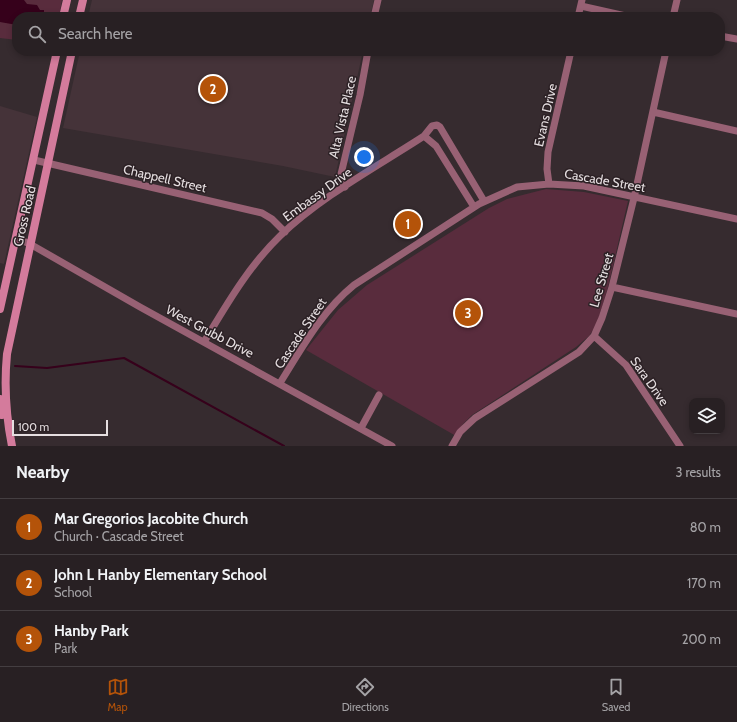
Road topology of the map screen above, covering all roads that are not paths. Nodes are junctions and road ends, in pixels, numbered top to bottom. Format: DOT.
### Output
graph roads {
  1 [pos="67,0"];
  2 [pos="378,0"];
  3 [pos="677,0"];
  4 [pos="83,2"];
  5 [pos="581,3"];
  6 [pos="64,12"];
  7 [pos="80,12"];
  8 [pos="375,12"];
  9 [pos="612,12"];
  10 [pos="674,12"];
  11 [pos="725,37"];
  12 [pos="737,39"];
  13 [pos="56,56"];
  14 [pos="71,56"];
  15 [pos="367,56"];
  16 [pos="570,56"];
  17 [pos="665,56"];
  18 [pos="653,112"];
  19 [pos="737,130"];
  20 [pos="424,136"];
  21 [pos="34,160"];
  22 [pos="48,164"];
  23 [pos="549,184"];
  24 [pos="345,187"];
  25 [pos="634,198"];
  26 [pos="484,201"];
  27 [pos="474,207"];
  28 [pos="737,219"];
  29 [pos="285,232"];
  30 [pos="16,238"];
  31 [pos="30,244"];
  32 [pos="612,287"];
  33 [pos="0,309"];
  34 [pos="737,314"];
  35 [pos="11,336"];
  36 [pos="594,336"];
  37 [pos="204,342"];
  38 [pos="0,377"];
  39 [pos="280,383"];
  40 [pos="379,395"];
  41 [pos="0,399"];
  42 [pos="361,428"];
  43 [pos="11,446"];
  44 [pos="392,446"];
  45 [pos="452,446"];
  46 [pos="680,446"];
  1 -- 4 [label="main road"];
  1 -- 6 [label="main road"];
  2 -- 8 [label="street"];
  3 -- 10 [label="street"];
  4 -- 7 [label="main road"];
  5 -- 9 [label="street"];
  11 -- 12 [label="street"];
  13 -- 21 [label="main road, Gross Road"];
  14 -- 22 [label="main road, Gross Road"];
  15 -- 24 [label="street, Alta Vista Place"];
  16 -- 23 [label="street, Evans Drive"];
  17 -- 18 [label="street, Lee Street"];
  18 -- 19 [label="street"];
  18 -- 25 [label="street, Lee Street"];
  20 -- 24 [label="street, Embassy Drive"];
  20 -- 26 [label="street, Embassy Drive"];
  20 -- 27 [label="street"];
  21 -- 22 [label="street, Chappell Street"];
  21 -- 30 [label="main road, Gross Road"];
  22 -- 29 [label="street, Chappell Street"];
  22 -- 31 [label="main road, Gross Road"];
  23 -- 25 [label="street, Cascade Street"];
  23 -- 26 [label="street, Cascade Street"];
  24 -- 29 [label="street, Embassy Drive"];
  25 -- 28 [label="street, Cascade Street"];
  25 -- 32 [label="street, Lee Street"];
  26 -- 27 [label="street, Cascade Street"];
  27 -- 39 [label="street, Cascade Street"];
  29 -- 37 [label="street, Embassy Drive"];
  30 -- 31 [label="street, West Grubb Drive"];
  30 -- 33 [label="main road, Gross Road"];
  31 -- 35 [label="main road, Gross Road"];
  31 -- 37 [label="street, West Grubb Drive"];
  32 -- 34 [label="street"];
  32 -- 36 [label="street, Lee Street"];
  35 -- 38 [label="main road"];
  35 -- 43 [label="main road, Gross Road"];
  36 -- 45 [label="street, Lee Street"];
  36 -- 46 [label="street, Sara Drive"];
  37 -- 39 [label="street, West Grubb Drive"];
  39 -- 42 [label="street, West Grubb Drive"];
  40 -- 42 [label="street"];
  41 -- 43 [label="main road"];
  42 -- 44 [label="street, West Grubb Drive"];
}
